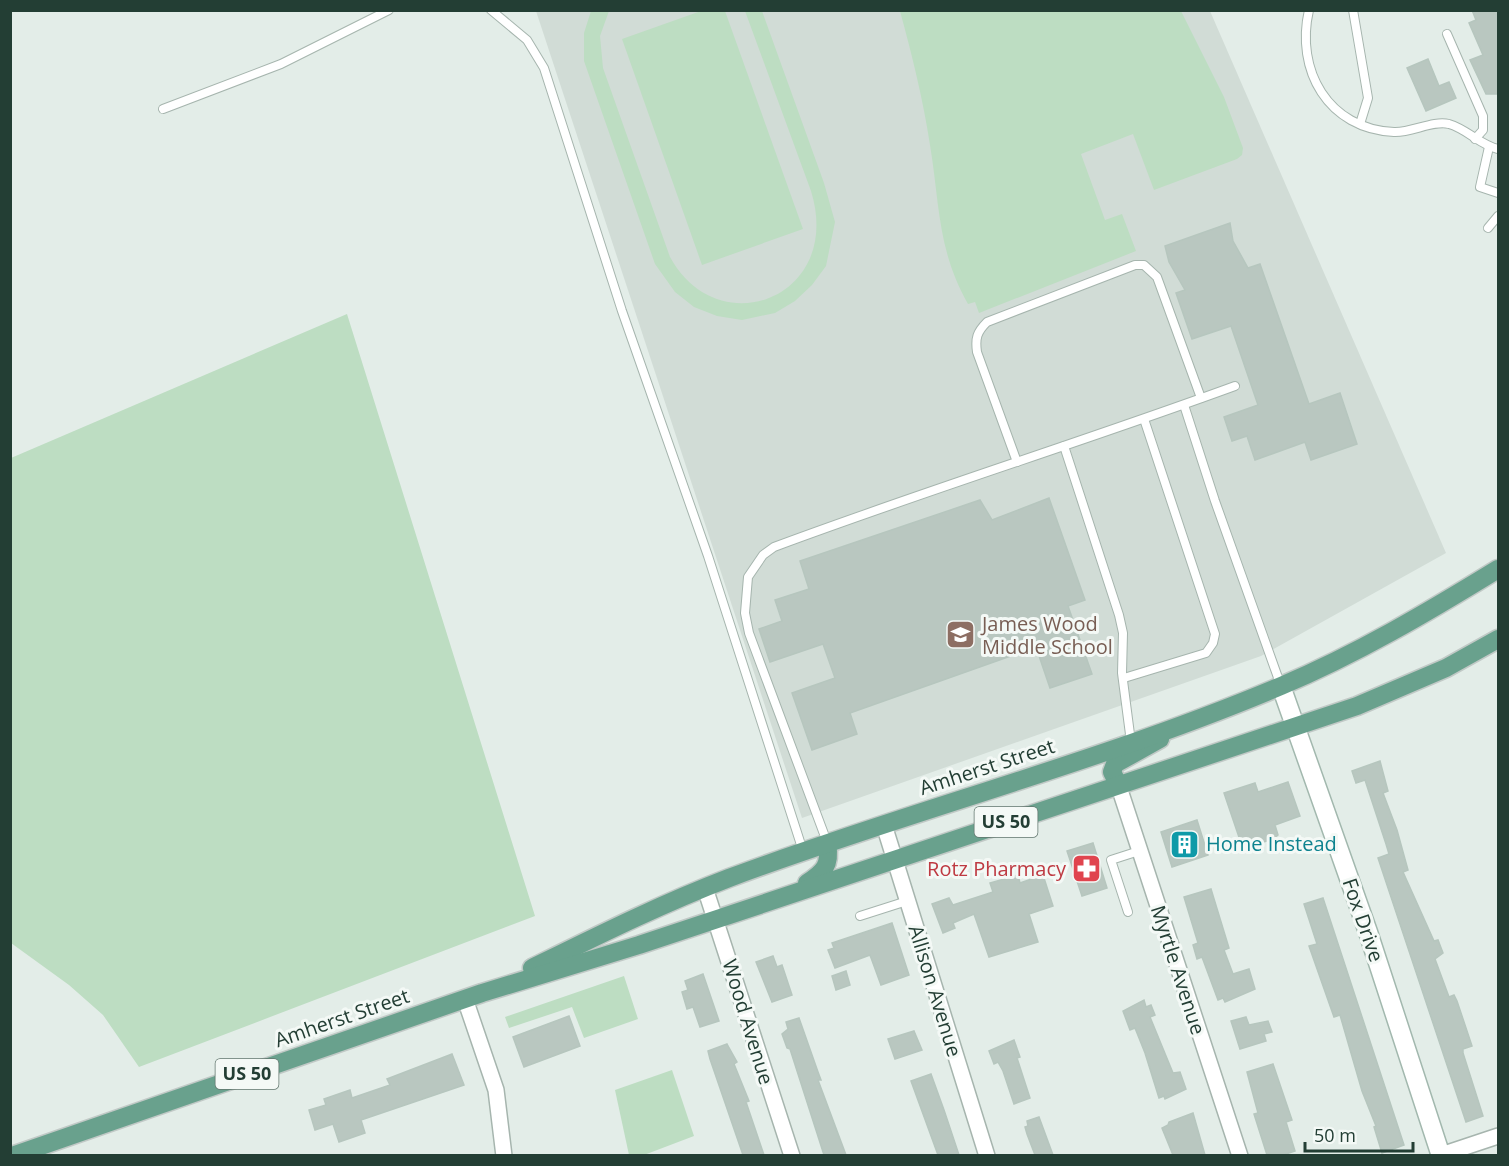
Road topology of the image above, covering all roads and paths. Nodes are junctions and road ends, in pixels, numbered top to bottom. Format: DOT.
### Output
graph roads {
  1 [pos="389,10"];
  2 [pos="492,10"];
  3 [pos="1309,10"];
  4 [pos="1353,10"];
  5 [pos="1447,34"];
  6 [pos="162,109"];
  7 [pos="1360,124"];
  8 [pos="1475,139"];
  9 [pos="1489,147"];
  10 [pos="1498,149"];
  11 [pos="1498,193"];
  12 [pos="1498,216"];
  13 [pos="1488,228"];
  14 [pos="1235,386"];
  15 [pos="1201,398"];
  16 [pos="1184,405"];
  17 [pos="1144,419"];
  18 [pos="1064,446"];
  19 [pos="1017,462"];
  20 [pos="1498,569"];
  21 [pos="1498,639"];
  22 [pos="1124,678"];
  23 [pos="1281,686"];
  24 [pos="1179,725"];
  25 [pos="1296,726"];
  26 [pos="1131,742"];
  27 [pos="1119,784"];
  28 [pos="884,825"];
  29 [pos="827,844"];
  30 [pos="1139,851"];
  31 [pos="803,852"];
  32 [pos="894,860"];
  33 [pos="705,888"];
  34 [pos="788,895"];
  35 [pos="907,901"];
  36 [pos="1128,912"];
  37 [pos="860,916"];
  38 [pos="716,918"];
  39 [pos="474,996"];
  40 [pos="1498,1136"];
  41 [pos="12,1155"];
  42 [pos="504,1155"];
  43 [pos="792,1155"];
  44 [pos="987,1155"];
  45 [pos="1240,1155"];
  46 [pos="1441,1155"];
  1 -- 6 [label="lane"];
  2 -- 31 [label="lane"];
  3 -- 7 [label="lane"];
  4 -- 7 [label="lane"];
  5 -- 8 [label="lane"];
  7 -- 8 [label="lane"];
  8 -- 9 [label="lane"];
  9 -- 10 [label="lane"];
  9 -- 11 [label="lane"];
  12 -- 13 [label="lane"];
  14 -- 15 [label="lane"];
  15 -- 16 [label="lane"];
  15 -- 19 [label="lane"];
  16 -- 17 [label="lane"];
  16 -- 23 [label="lane"];
  17 -- 18 [label="lane"];
  17 -- 22 [label="lane"];
  18 -- 19 [label="lane"];
  18 -- 22 [label="lane"];
  19 -- 29 [label="lane"];
  20 -- 23 [label="main road, Amherst Street / US 50"];
  21 -- 25 [label="main road, Amherst Street / US 50"];
  22 -- 26 [label="lane"];
  23 -- 24 [label="main road, Amherst Street / US 50"];
  23 -- 25 [label="main road, Fox Drive"];
  24 -- 26 [label="main road, Amherst Street / US 50"];
  24 -- 27 [label="main road"];
  25 -- 27 [label="main road, Amherst Street / US 50"];
  25 -- 46 [label="main road, Fox Drive"];
  26 -- 28 [label="main road, Amherst Street / US 50"];
  27 -- 30 [label="street, Myrtle Avenue"];
  27 -- 32 [label="main road, Amherst Street / US 50"];
  28 -- 29 [label="main road, Amherst Street / US 50"];
  28 -- 32 [label="street, Allison Avenue"];
  29 -- 31 [label="main road, Amherst Street / US 50"];
  29 -- 34 [label="main road"];
  30 -- 36 [label="lane"];
  30 -- 45 [label="street, Myrtle Avenue"];
  31 -- 33 [label="main road, Amherst Street / US 50"];
  32 -- 34 [label="main road, Amherst Street / US 50"];
  32 -- 35 [label="street, Allison Avenue"];
  33 -- 38 [label="street, Wood Avenue"];
  33 -- 39 [label="main road, Amherst Street / US 50"];
  34 -- 38 [label="main road, Amherst Street / US 50"];
  35 -- 37 [label="lane"];
  35 -- 44 [label="street, Allison Avenue"];
  38 -- 39 [label="main road, Amherst Street / US 50"];
  38 -- 43 [label="street, Wood Avenue"];
  39 -- 41 [label="main road, Amherst Street / US 50"];
  39 -- 42 [label="street"];
  40 -- 46 [label="street"];
}
